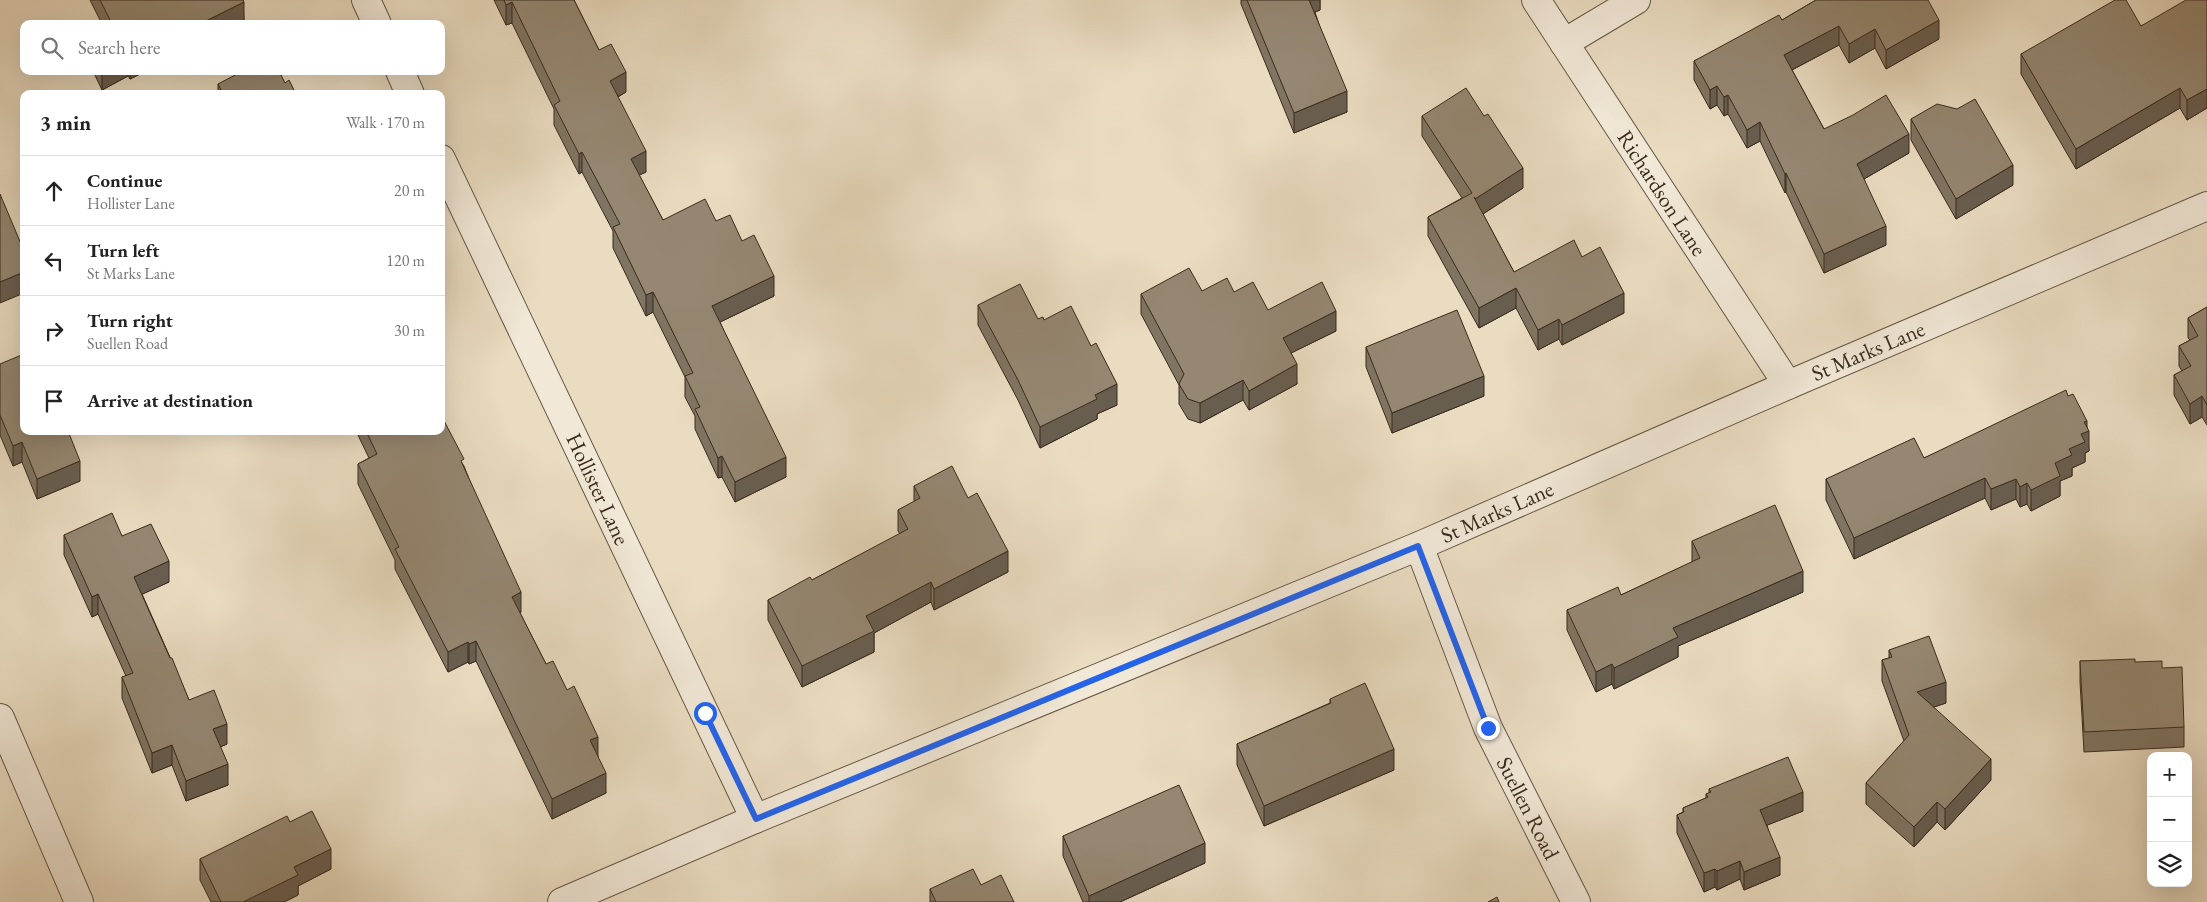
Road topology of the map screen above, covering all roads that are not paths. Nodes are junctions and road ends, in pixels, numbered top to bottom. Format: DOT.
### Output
graph roads {
  1 [pos="366,0"];
  2 [pos="1536,0"];
  3 [pos="1636,0"];
  4 [pos="375,20"];
  5 [pos="1564,42"];
  6 [pos="402,75"];
  7 [pos="408,90"];
  8 [pos="445,167"];
  9 [pos="2207,206"];
  10 [pos="1788,385"];
  11 [pos="1418,546"];
  12 [pos="0,718"];
  13 [pos="756,819"];
  14 [pos="79,902"];
  15 [pos="562,902"];
  16 [pos="1576,902"];
  1 -- 4 [label="street"];
  2 -- 5 [label="street, Richardson Lane"];
  3 -- 5 [label="street"];
  5 -- 10 [label="street, Richardson Lane"];
  6 -- 7 [label="street"];
  8 -- 13 [label="street, Hollister Lane"];
  9 -- 10 [label="street, St Marks Lane"];
  10 -- 11 [label="street, St Marks Lane"];
  11 -- 13 [label="street, St Marks Lane"];
  11 -- 16 [label="street, Suellen Road"];
  12 -- 14 [label="street"];
  13 -- 15 [label="street, St Marks Lane"];
}
